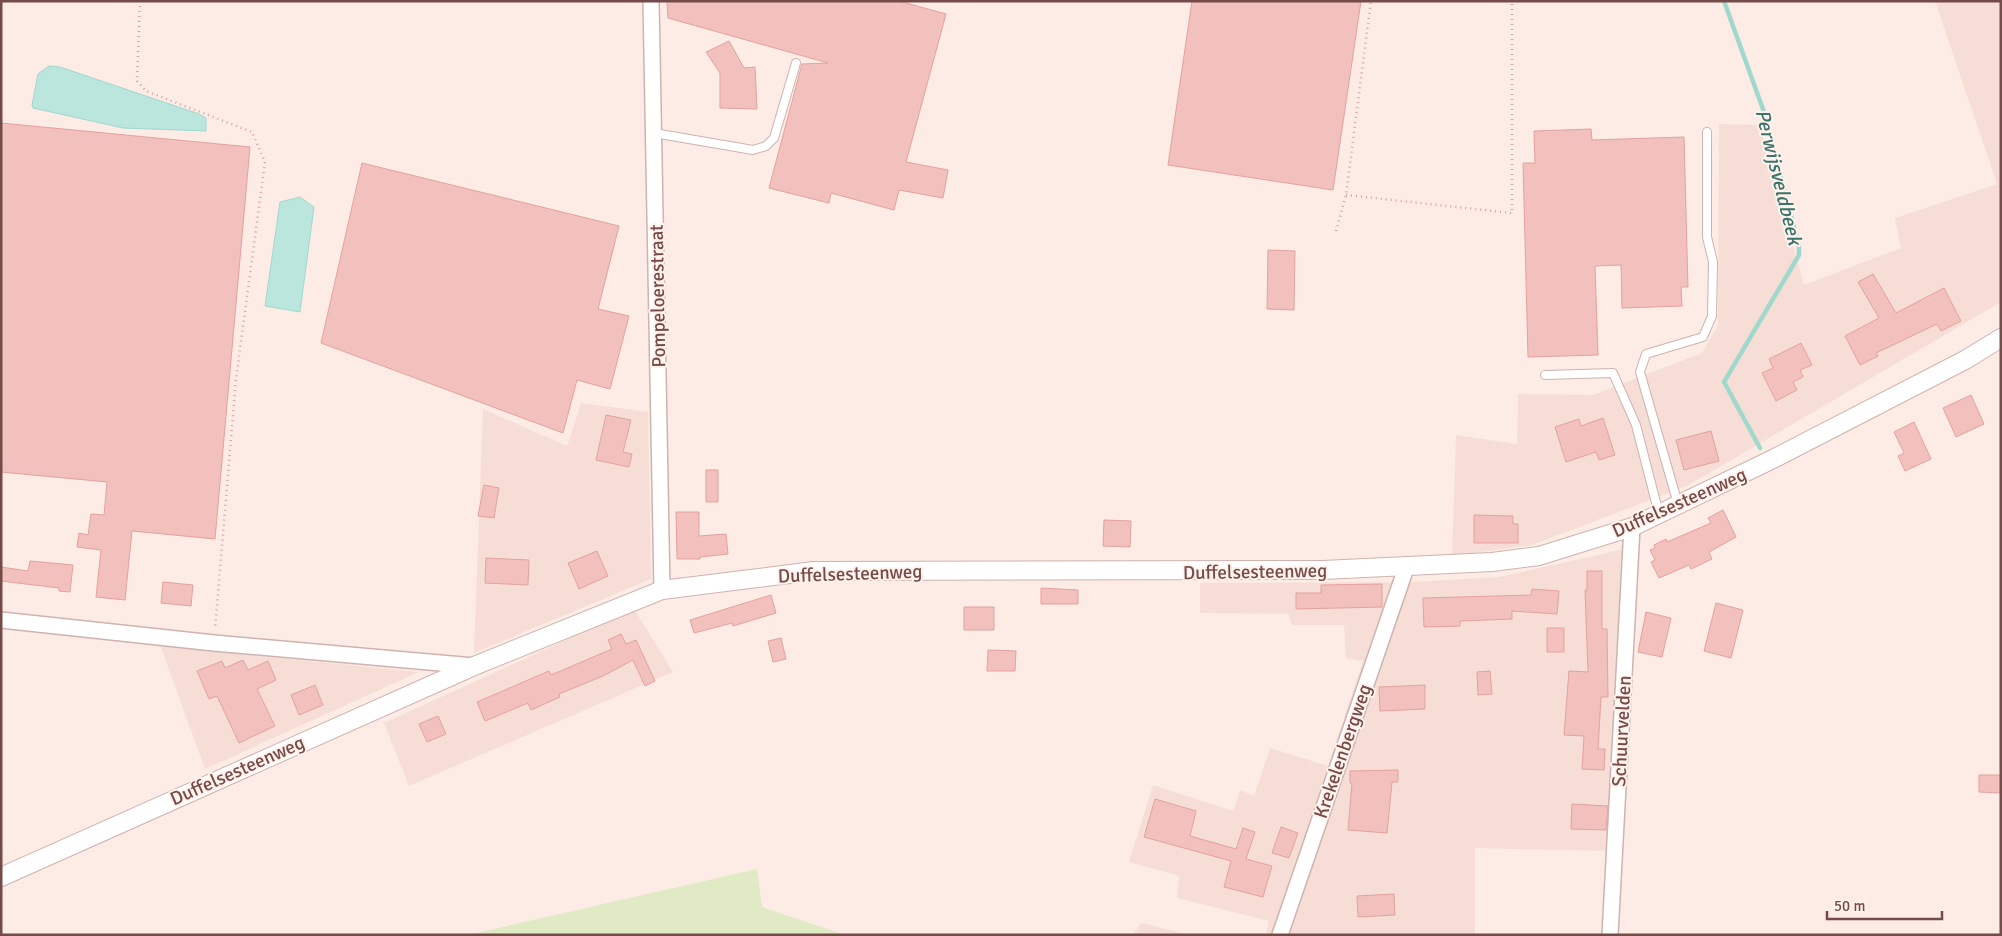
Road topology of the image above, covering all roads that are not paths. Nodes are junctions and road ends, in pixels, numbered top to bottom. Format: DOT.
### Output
graph roads {
  1 [pos="651,1"];
  2 [pos="796,63"];
  3 [pos="1708,132"];
  4 [pos="654,134"];
  5 [pos="2001,338"];
  6 [pos="1545,375"];
  7 [pos="1678,504"];
  8 [pos="1659,514"];
  9 [pos="1632,526"];
  10 [pos="1406,568"];
  11 [pos="662,590"];
  12 [pos="1,620"];
  13 [pos="474,666"];
  14 [pos="1,877"];
  15 [pos="1280,935"];
  16 [pos="1610,935"];
  1 -- 4 [label="street, Pompeloerestraat"];
  2 -- 4 [label="lane"];
  3 -- 7 [label="lane"];
  4 -- 11 [label="street, Pompeloerestraat"];
  5 -- 7 [label="street, Duffelsesteenweg"];
  6 -- 8 [label="lane"];
  7 -- 8 [label="street, Duffelsesteenweg"];
  8 -- 9 [label="street, Duffelsesteenweg"];
  9 -- 10 [label="street, Duffelsesteenweg"];
  9 -- 16 [label="street, Schuurvelden"];
  10 -- 11 [label="street, Duffelsesteenweg"];
  10 -- 15 [label="street, Krekelenbergweg"];
  11 -- 13 [label="street, Duffelsesteenweg"];
  12 -- 13 [label="street, Duffelsesteenweg"];
  13 -- 14 [label="street, Duffelsesteenweg"];
}
